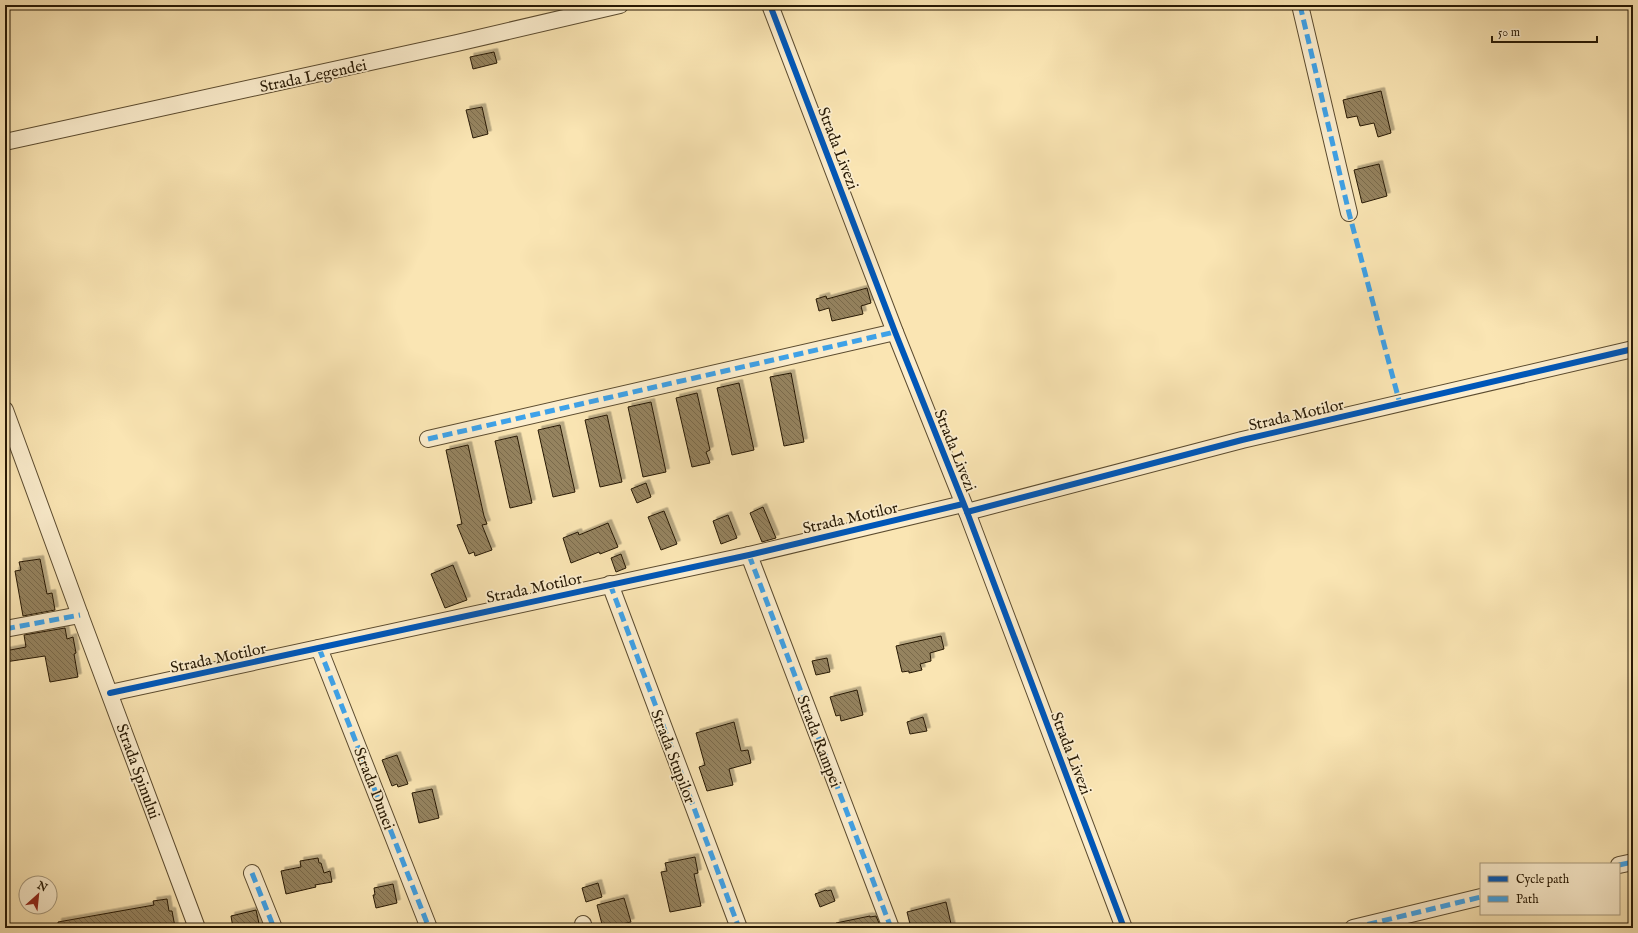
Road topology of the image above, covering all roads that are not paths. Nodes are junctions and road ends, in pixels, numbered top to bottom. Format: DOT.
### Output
graph roads {
  1 [pos="620,5"];
  2 [pos="770,5"];
  3 [pos="1300,5"];
  4 [pos="5,142"];
  5 [pos="1349,213"];
  6 [pos="895,332"];
  7 [pos="1633,349"];
  8 [pos="5,410"];
  9 [pos="428,439"];
  10 [pos="965,508"];
  11 [pos="749,554"];
  12 [pos="610,584"];
  13 [pos="80,615"];
  14 [pos="5,629"];
  15 [pos="319,648"];
  16 [pos="110,694"];
  17 [pos="1633,862"];
  18 [pos="1620,865"];
  19 [pos="252,873"];
  20 [pos="1480,897"];
  21 [pos="197,928"];
  22 [pos="274,928"];
  23 [pos="428,928"];
  24 [pos="739,928"];
  25 [pos="891,928"];
  26 [pos="1124,928"];
  27 [pos="1353,928"];
  1 -- 4 [label="street, Strada Legendei"];
  2 -- 6 [label="street, Strada Livezi"];
  3 -- 5 [label="street"];
  6 -- 9 [label="street"];
  6 -- 10 [label="street, Strada Livezi"];
  7 -- 10 [label="street, Strada Motilor"];
  8 -- 13 [label="street, Strada Spinului"];
  10 -- 11 [label="street, Strada Motilor"];
  10 -- 26 [label="street, Strada Livezi"];
  11 -- 12 [label="street, Strada Motilor"];
  11 -- 25 [label="street, Strada Rampei"];
  12 -- 15 [label="street, Strada Motilor"];
  12 -- 24 [label="street, Strada Stupilor"];
  13 -- 14 [label="street"];
  13 -- 16 [label="street, Strada Spinului"];
  15 -- 16 [label="street, Strada Motilor"];
  15 -- 23 [label="street, Strada Dunei"];
  16 -- 21 [label="street, Strada Spinului"];
  17 -- 18 [label="street"];
  19 -- 22 [label="street"];
  20 -- 27 [label="street"];
}
